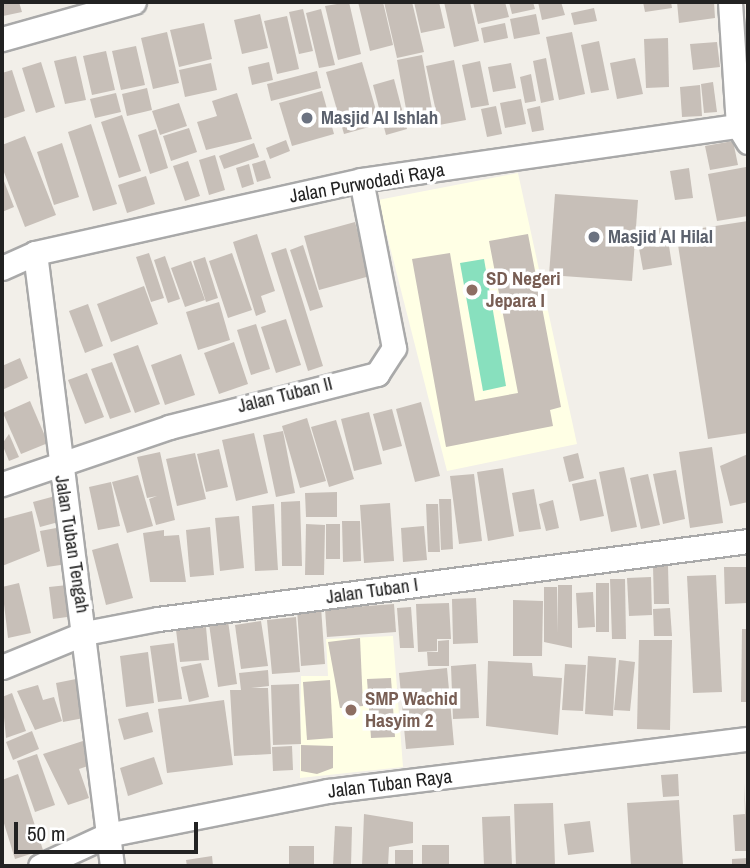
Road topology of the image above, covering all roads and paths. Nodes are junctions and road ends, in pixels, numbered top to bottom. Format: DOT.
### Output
graph roads {
  1 [pos="134,2"];
  2 [pos="736,5"];
  3 [pos="2,39"];
  4 [pos="743,134"];
  5 [pos="361,180"];
  6 [pos="35,253"];
  7 [pos="2,268"];
  8 [pos="59,461"];
  9 [pos="2,484"];
  10 [pos="748,541"];
  11 [pos="85,633"];
  12 [pos="2,667"];
  13 [pos="748,739"];
  14 [pos="107,835"];
  15 [pos="40,866"];
  16 [pos="112,866"];
  1 -- 3 [label="street"];
  2 -- 4 [label="street"];
  4 -- 5 [label="street, Jalan Purwodadi Raya"];
  5 -- 6 [label="street, Jalan Purwodadi Raya"];
  5 -- 8 [label="street, Jalan Tuban II"];
  6 -- 7 [label="street, Jalan Purwodadi Raya"];
  6 -- 8 [label="street, Jalan Tuban Tengah"];
  8 -- 9 [label="street, Jalan Tuban II"];
  8 -- 11 [label="street, Jalan Tuban Tengah"];
  10 -- 11 [label="street, Jalan Tuban I"];
  11 -- 12 [label="street, Jalan Tuban I"];
  11 -- 14 [label="street, Jalan Tuban Tengah"];
  13 -- 14 [label="street, Jalan Tuban Raya"];
  14 -- 15 [label="street, Jalan Tuban Raya"];
  14 -- 16 [label="street, Jalan Tuban Tengah"];
}
